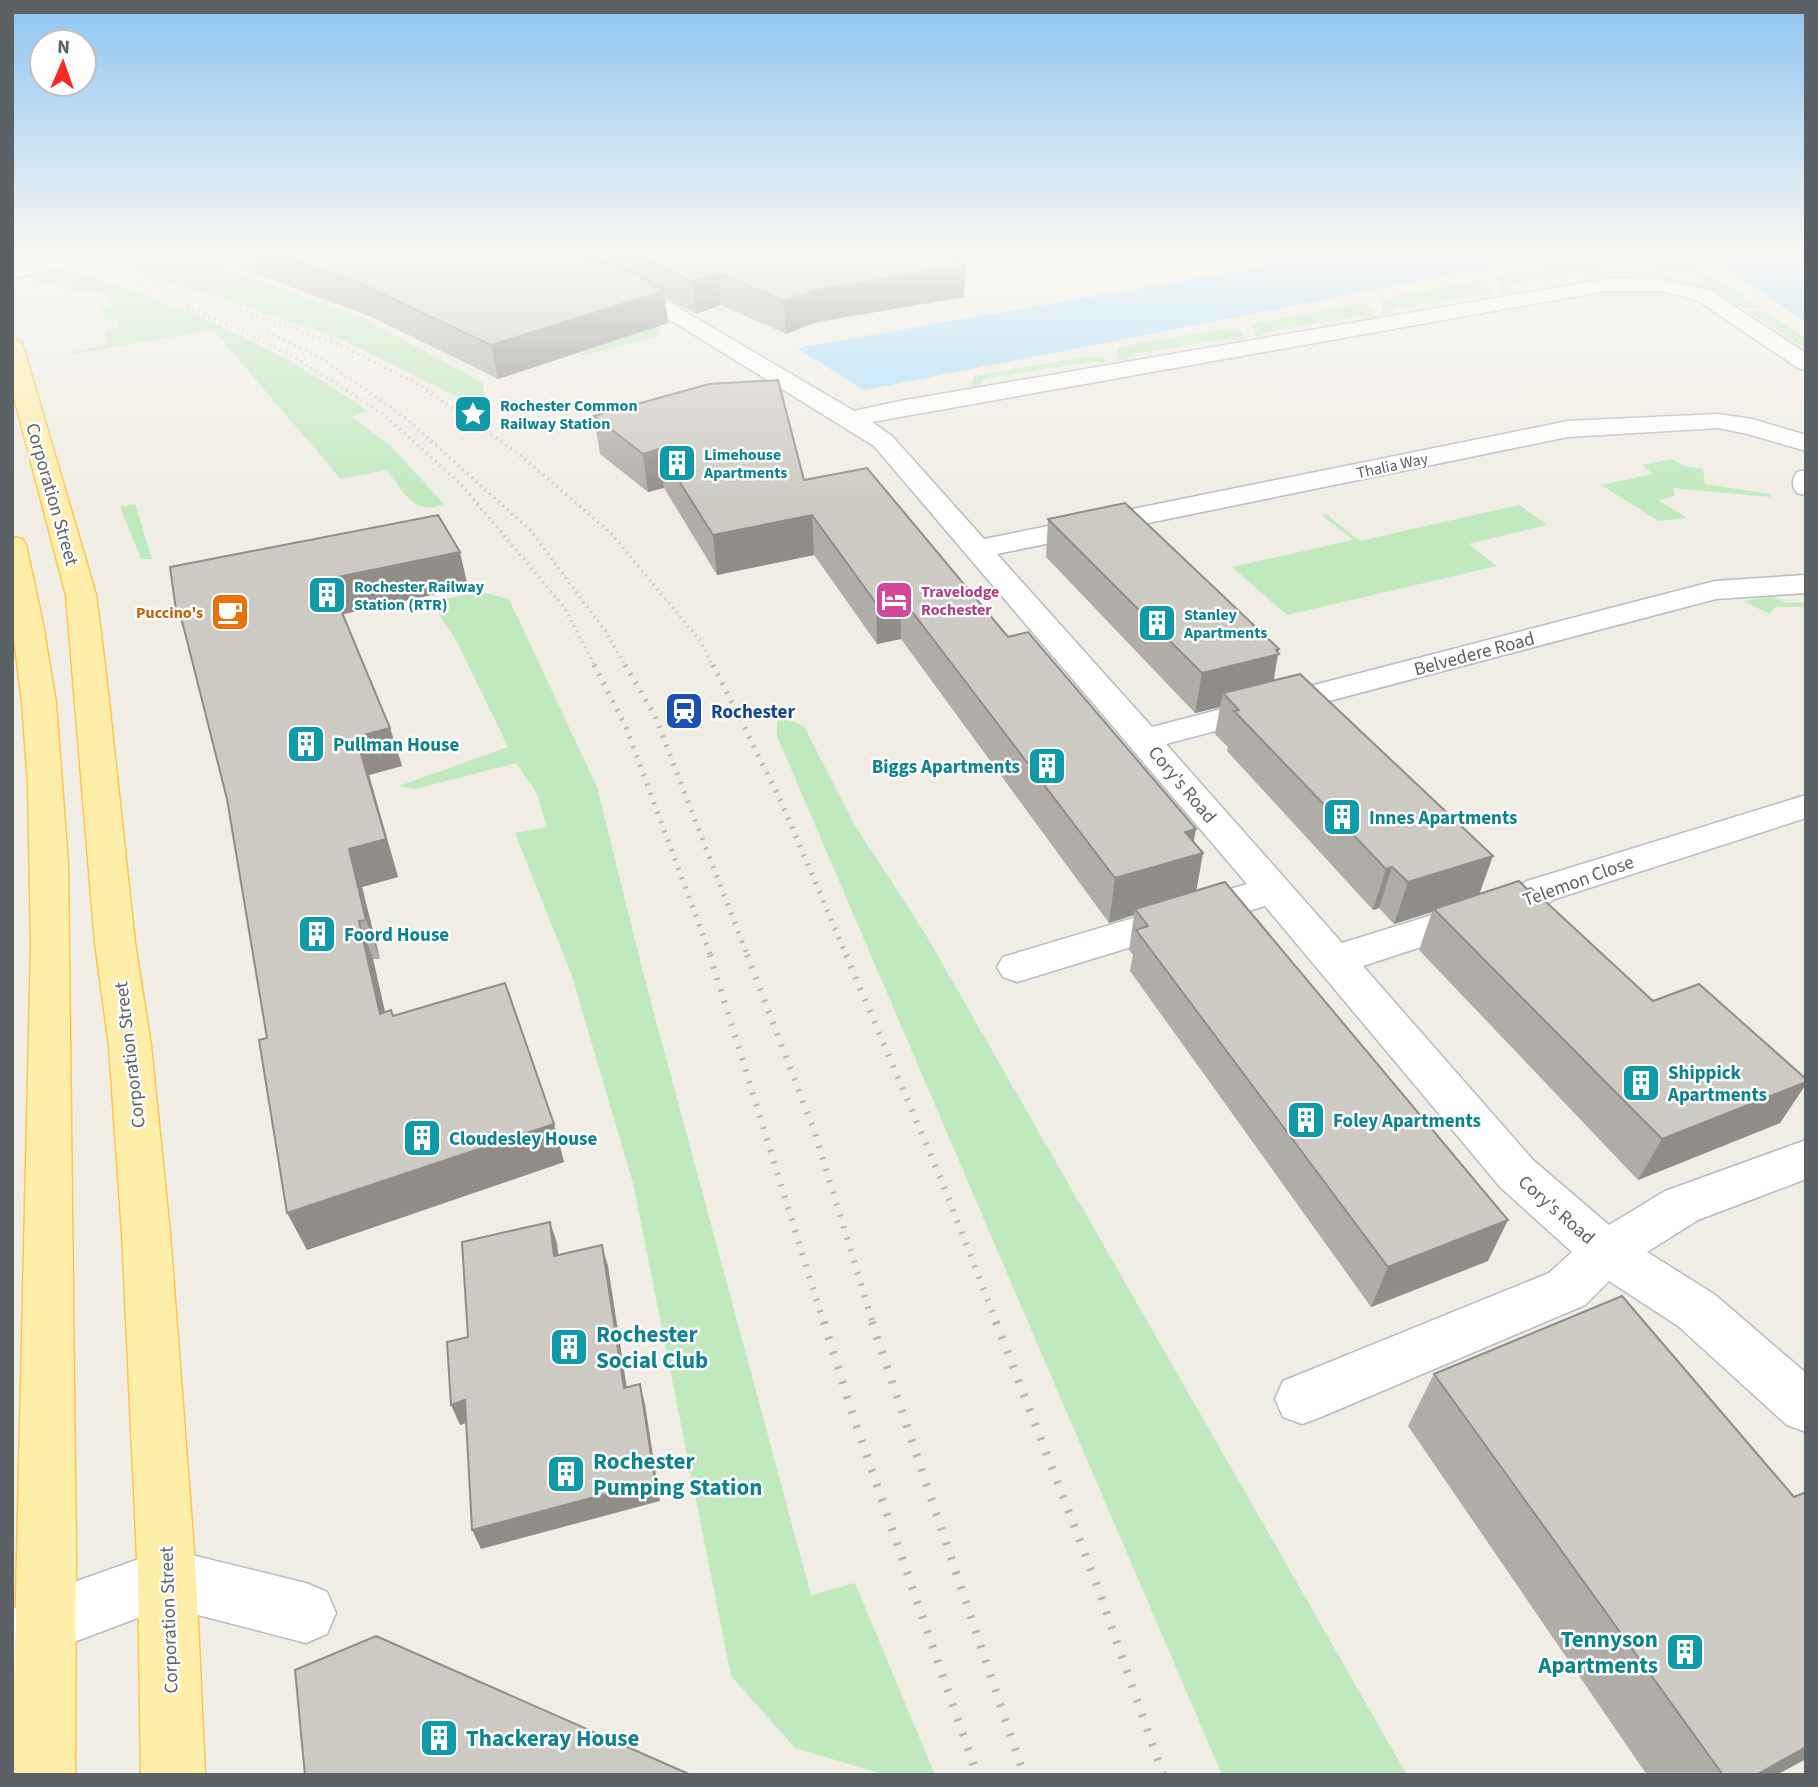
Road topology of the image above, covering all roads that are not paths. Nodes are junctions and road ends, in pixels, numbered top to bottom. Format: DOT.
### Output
graph roads {
  1 [pos="713,337"];
  2 [pos="1301,337"];
  3 [pos="1769,337"];
  4 [pos="13,351"];
  5 [pos="1806,363"];
  6 [pos="855,421"];
  7 [pos="1806,443"];
  8 [pos="1806,478"];
  9 [pos="1806,487"];
  10 [pos="12,545"];
  11 [pos="979,550"];
  12 [pos="1806,583"];
  13 [pos="1144,739"];
  14 [pos="1799,816"];
  15 [pos="1272,890"];
  16 [pos="1333,961"];
  17 [pos="1017,967"];
  18 [pos="1806,1159"];
  19 [pos="1606,1252"];
  20 [pos="1302,1399"];
  21 [pos="1806,1407"];
  22 [pos="167,1578"];
  23 [pos="306,1613"];
  24 [pos="30,1631"];
  25 [pos="43,1775"];
  26 [pos="173,1775"];
  1 -- 6 [label="street, Cory's Road"];
  2 -- 6 [label="street"];
  3 -- 5 [label="street"];
  4 -- 22 [label="main road, Corporation Street"];
  6 -- 11 [label="street, Cory's Road"];
  7 -- 11 [label="street, Thalia Way"];
  8 -- 9 [label="street"];
  10 -- 24 [label="main road"];
  11 -- 13 [label="street, Cory's Road"];
  12 -- 13 [label="street, Belvedere Road"];
  13 -- 15 [label="street, Cory's Road"];
  14 -- 16 [label="street, Telemon Close"];
  15 -- 16 [label="street, Cory's Road"];
  15 -- 17 [label="street"];
  16 -- 19 [label="street, Cory's Road"];
  18 -- 19 [label="street"];
  19 -- 20 [label="street"];
  19 -- 21 [label="street, Cory's Road"];
  22 -- 23 [label="street"];
  22 -- 24 [label="street"];
  22 -- 26 [label="main road, Corporation Street"];
  24 -- 25 [label="main road"];
}
